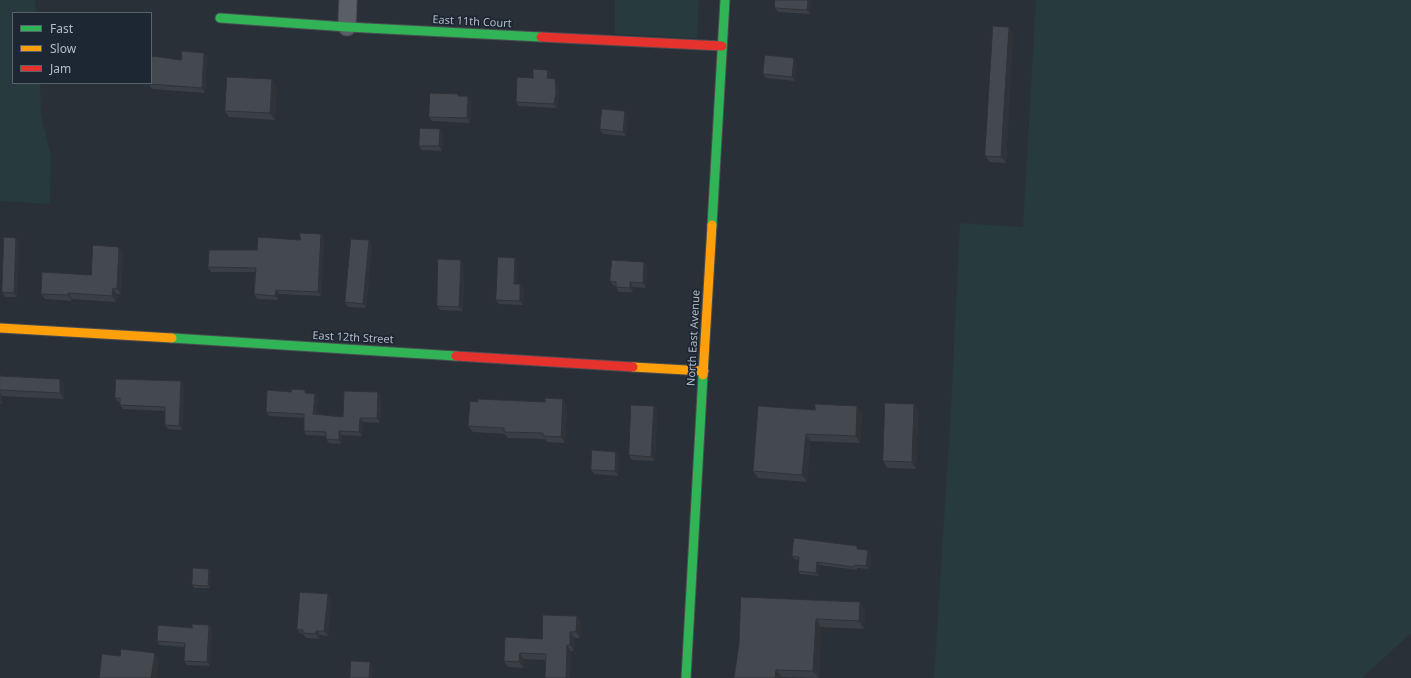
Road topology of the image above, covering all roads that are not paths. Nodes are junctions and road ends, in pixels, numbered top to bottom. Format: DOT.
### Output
graph roads {
  1 [pos="348,0"];
  2 [pos="725,0"];
  3 [pos="220,18"];
  4 [pos="347,27"];
  5 [pos="722,46"];
  6 [pos="0,328"];
  7 [pos="704,371"];
  8 [pos="686,678"];
  1 -- 4 [label="street"];
  2 -- 5 [label="street, North East Avenue"];
  3 -- 4 [label="street, East 11th Court"];
  4 -- 5 [label="street, East 11th Court"];
  5 -- 7 [label="street, North East Avenue"];
  6 -- 7 [label="street, East 12th Street"];
  7 -- 8 [label="street, North East Avenue"];
}
